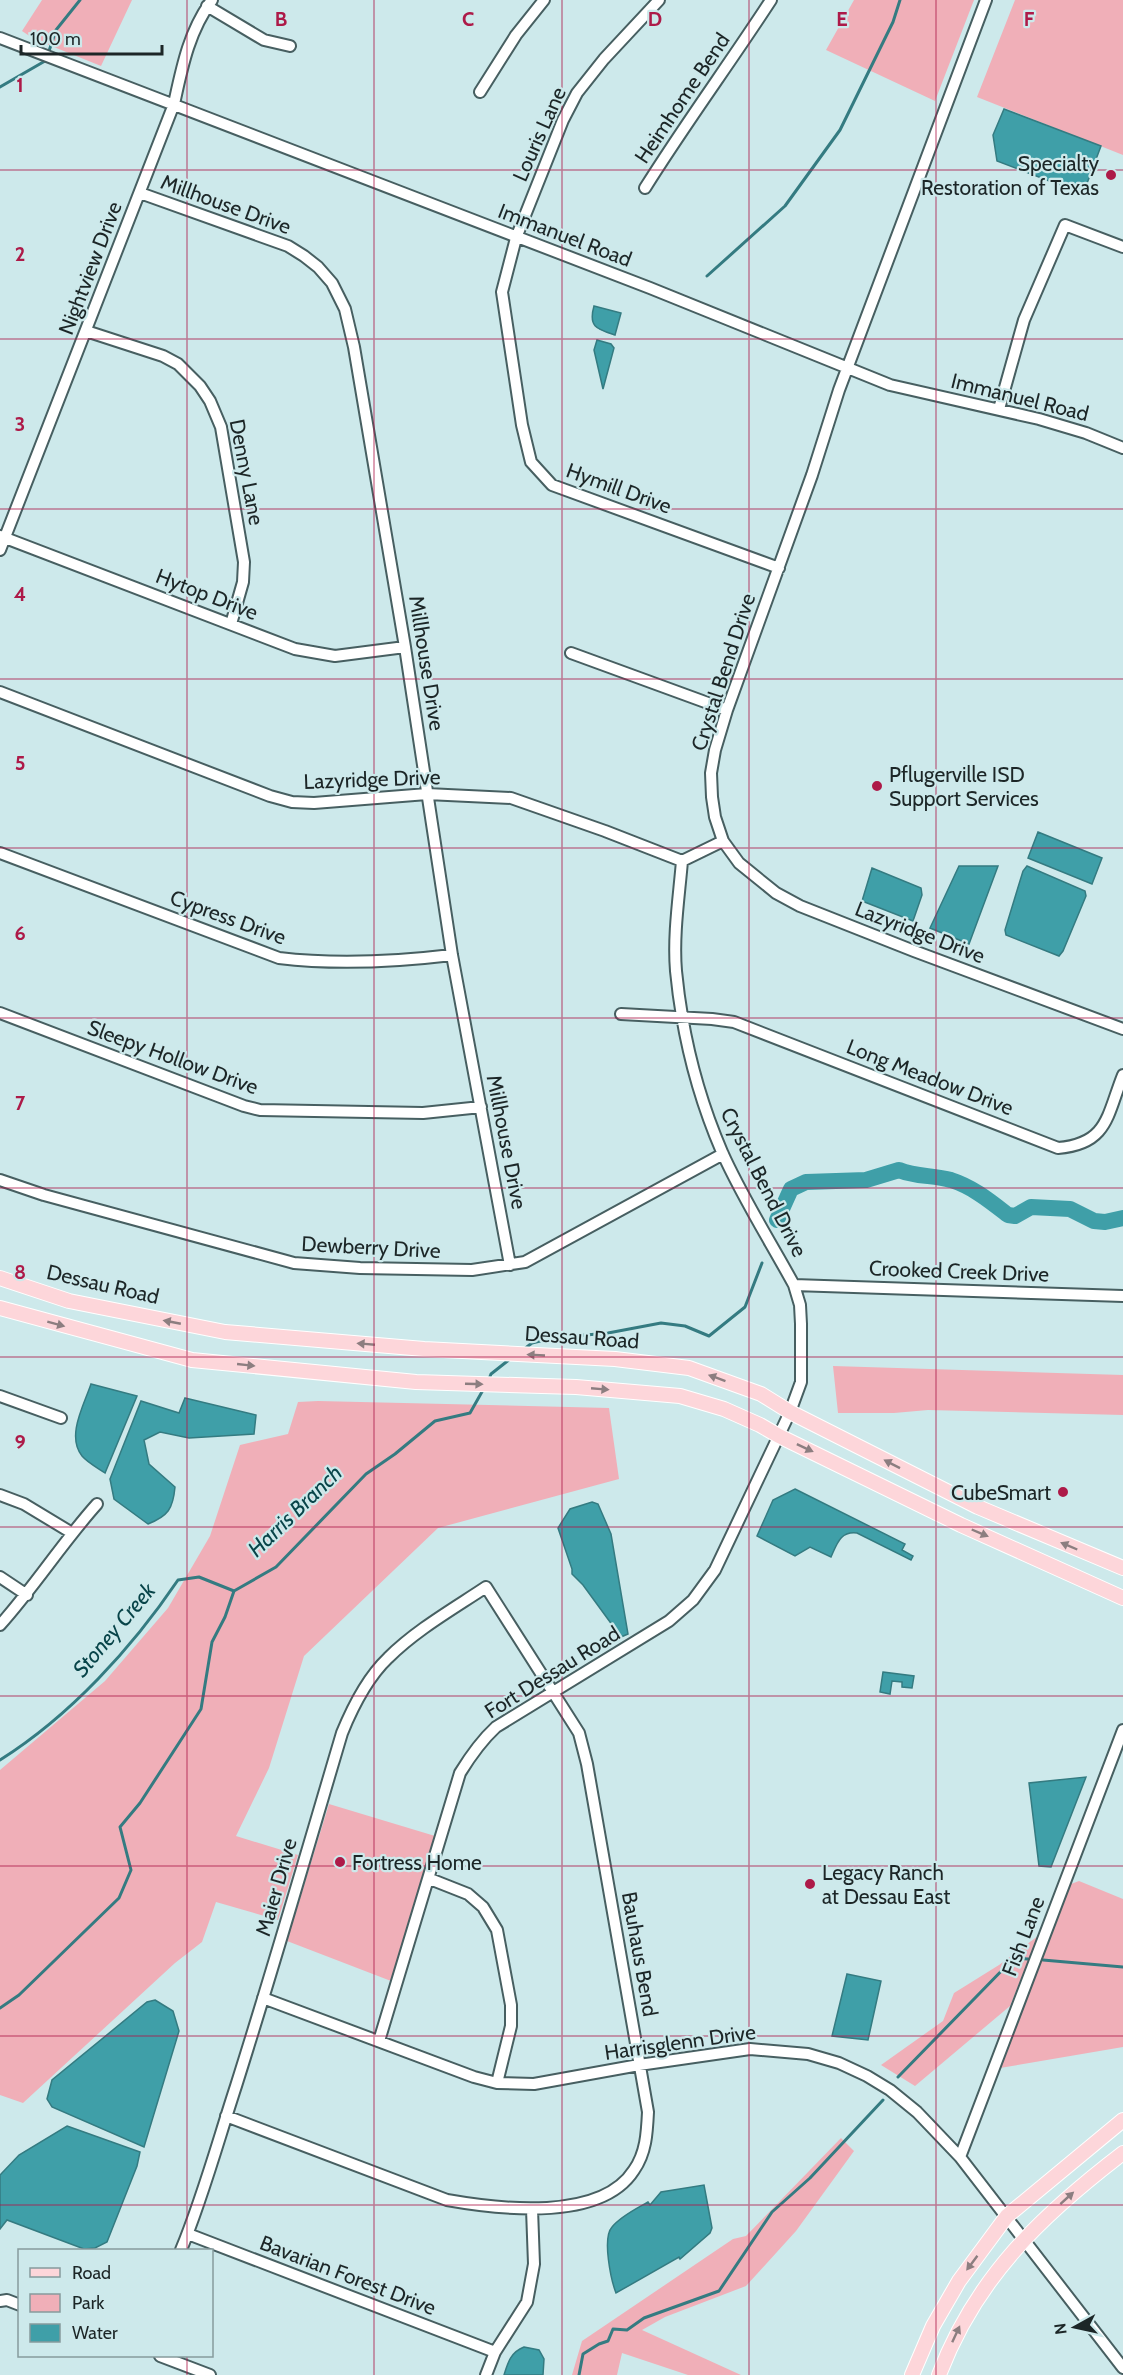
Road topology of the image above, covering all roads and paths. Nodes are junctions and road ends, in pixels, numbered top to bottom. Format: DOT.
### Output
graph roads {
  1 [pos="544,0"];
  2 [pos="658,0"];
  3 [pos="986,0"];
  4 [pos="767,2"];
  5 [pos="210,3"];
  6 [pos="0,38"];
  7 [pos="290,46"];
  8 [pos="480,92"];
  9 [pos="174,104"];
  10 [pos="645,188"];
  11 [pos="140,194"];
  12 [pos="516,238"];
  13 [pos="1123,247"];
  14 [pos="86,331"];
  15 [pos="848,368"];
  16 [pos="999,409"];
  17 [pos="1123,448"];
  18 [pos="2,537"];
  19 [pos="0,550"];
  20 [pos="779,568"];
  21 [pos="231,624"];
  22 [pos="405,647"];
  23 [pos="571,653"];
  24 [pos="0,692"];
  25 [pos="727,710"];
  26 [pos="427,794"];
  27 [pos="723,841"];
  28 [pos="0,853"];
  29 [pos="682,861"];
  30 [pos="452,954"];
  31 [pos="0,1013"];
  32 [pos="621,1014"];
  33 [pos="683,1018"];
  34 [pos="1123,1029"];
  35 [pos="1123,1075"];
  36 [pos="481,1107"];
  37 [pos="723,1154"];
  38 [pos="0,1180"];
  39 [pos="510,1265"];
  40 [pos="0,1278"];
  41 [pos="794,1285"];
  42 [pos="1123,1296"];
  43 [pos="0,1308"];
  44 [pos="0,1396"];
  45 [pos="790,1412"];
  46 [pos="61,1418"];
  47 [pos="779,1436"];
  48 [pos="0,1495"];
  49 [pos="97,1504"];
  50 [pos="72,1533"];
  51 [pos="1123,1568"];
  52 [pos="0,1577"];
  53 [pos="486,1587"];
  54 [pos="27,1595"];
  55 [pos="1123,1598"];
  56 [pos="0,1625"];
  57 [pos="554,1693"];
  58 [pos="1123,1730"];
  59 [pos="430,1879"];
  60 [pos="264,1998"];
  61 [pos="379,2041"];
  62 [pos="639,2065"];
  63 [pos="498,2083"];
  64 [pos="226,2116"];
  65 [pos="1123,2120"];
  66 [pos="1123,2153"];
  67 [pos="960,2157"];
  68 [pos="532,2209"];
  69 [pos="1007,2216"];
  70 [pos="188,2234"];
  71 [pos="1025,2238"];
  72 [pos="181,2249"];
  73 [pos="0,2301"];
  74 [pos="18,2304"];
  75 [pos="495,2352"];
  76 [pos="165,2357"];
  77 [pos="1123,2368"];
  78 [pos="210,2375"];
  79 [pos="486,2375"];
  80 [pos="912,2375"];
  81 [pos="939,2375"];
  1 -- 8 [label="street"];
  2 -- 12 [label="street, Louris Lane"];
  3 -- 15 [label="street, Crystal Bend Drive"];
  4 -- 10 [label="street, Heimhome Bend"];
  5 -- 7 [label="street"];
  5 -- 9 [label="street, Nightview Drive"];
  6 -- 9 [label="street, Immanuel Road"];
  9 -- 11 [label="street, Nightview Drive"];
  9 -- 12 [label="street, Immanuel Road"];
  11 -- 14 [label="street, Nightview Drive"];
  11 -- 22 [label="street, Millhouse Drive"];
  12 -- 15 [label="street, Immanuel Road"];
  12 -- 20 [label="street, Hymill Drive"];
  13 -- 16 [label="street"];
  14 -- 18 [label="street, Nightview Drive"];
  14 -- 21 [label="street, Denny Lane"];
  15 -- 16 [label="street, Immanuel Road"];
  15 -- 20 [label="street, Crystal Bend Drive"];
  16 -- 17 [label="street, Immanuel Road"];
  18 -- 19 [label="street, Nightview Drive"];
  18 -- 21 [label="street, Hytop Drive"];
  20 -- 25 [label="street, Crystal Bend Drive"];
  21 -- 22 [label="street, Hytop Drive"];
  22 -- 26 [label="street, Millhouse Drive"];
  23 -- 25 [label="street"];
  24 -- 26 [label="street, Lazyridge Drive"];
  25 -- 27 [label="street, Crystal Bend Drive"];
  26 -- 29 [label="street, Lazyridge Drive"];
  26 -- 30 [label="street, Millhouse Drive"];
  27 -- 29 [label="street"];
  27 -- 34 [label="street, Lazyridge Drive"];
  28 -- 30 [label="street, Cypress Drive"];
  29 -- 33 [label="street, Crystal Bend Drive"];
  30 -- 36 [label="street, Millhouse Drive"];
  31 -- 36 [label="street, Sleepy Hollow Drive"];
  32 -- 33 [label="street, Long Meadow Drive"];
  33 -- 35 [label="street, Long Meadow Drive"];
  33 -- 37 [label="street, Crystal Bend Drive"];
  36 -- 39 [label="street, Millhouse Drive"];
  37 -- 39 [label="street, Dewberry Drive"];
  37 -- 41 [label="street, Crystal Bend Drive"];
  38 -- 39 [label="street, Dewberry Drive"];
  45 -- 40 [label="main road, Dessau Road, one-way"];
  41 -- 42 [label="street, Crooked Creek Drive"];
  41 -- 45 [label="street, Crystal Bend Drive"];
  43 -- 47 [label="main road, one-way"];
  44 -- 46 [label="street"];
  45 -- 47 [label="street, Crystal Bend Drive"];
  51 -- 45 [label="main road, Dessau Road, one-way"];
  47 -- 55 [label="main road, one-way"];
  47 -- 57 [label="street, Fort Dessau Road"];
  48 -- 50 [label="street"];
  49 -- 50 [label="street"];
  50 -- 54 [label="street"];
  52 -- 54 [label="street"];
  53 -- 57 [label="street, Bauhaus Bend"];
  53 -- 60 [label="street, Maier Drive"];
  54 -- 56 [label="street"];
  57 -- 59 [label="street, Fort Dessau Road"];
  57 -- 62 [label="street, Bauhaus Bend"];
  58 -- 67 [label="street, Fish Lane"];
  59 -- 61 [label="street, Fort Dessau Road"];
  59 -- 63 [label="street"];
  60 -- 61 [label="street, Harrisglenn Drive"];
  60 -- 64 [label="street, Maier Drive"];
  61 -- 63 [label="street, Harrisglenn Drive"];
  62 -- 63 [label="street, Harrisglenn Drive"];
  62 -- 67 [label="street, Harrisglenn Drive"];
  62 -- 68 [label="street, Bauhaus Bend"];
  64 -- 68 [label="street, Bauhaus Bend"];
  64 -- 70 [label="street, Maier Drive"];
  65 -- 69 [label="main road"];
  71 -- 66 [label="main road, one-way"];
  67 -- 69 [label="street, Harrisglenn Drive"];
  68 -- 75 [label="street"];
  69 -- 71 [label="street, Harrisglenn Drive"];
  69 -- 80 [label="main road, one-way"];
  70 -- 72 [label="street, Maier Drive"];
  70 -- 75 [label="street, Bavarian Forest Drive"];
  71 -- 77 [label="street, Harrisglenn Drive"];
  81 -- 71 [label="main road, one-way"];
  73 -- 74 [label="street"];
  75 -- 79 [label="street"];
  76 -- 78 [label="street"];
}
